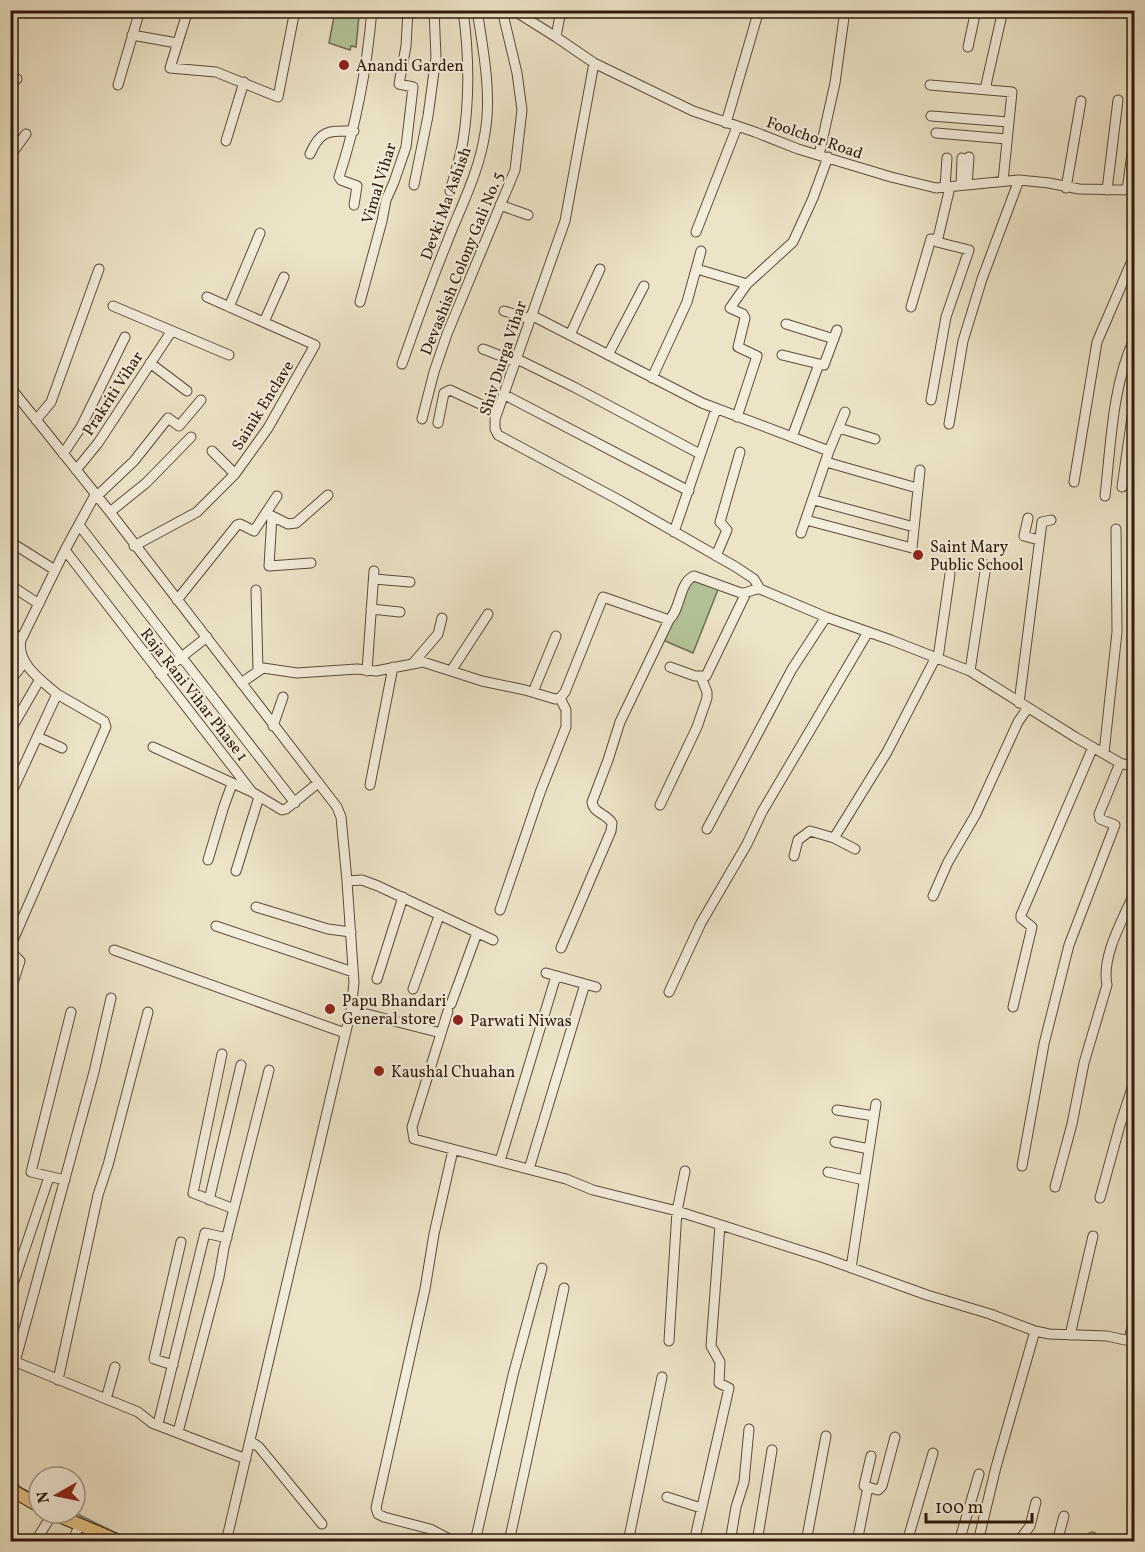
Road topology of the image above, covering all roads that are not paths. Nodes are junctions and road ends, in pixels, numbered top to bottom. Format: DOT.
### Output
graph roads {
  1 [pos="140,10"];
  2 [pos="188,10"];
  3 [pos="295,10"];
  4 [pos="372,10"];
  5 [pos="408,10"];
  6 [pos="434,10"];
  7 [pos="463,10"];
  8 [pos="477,10"];
  9 [pos="502,10"];
  10 [pos="513,10"];
  11 [pos="561,10"];
  12 [pos="759,10"];
  13 [pos="845,10"];
  14 [pos="976,10"];
  15 [pos="1002,10"];
  16 [pos="528,15"];
  17 [pos="132,35"];
  18 [pos="556,37"];
  19 [pos="177,43"];
  20 [pos="968,47"];
  21 [pos="594,63"];
  22 [pos="244,82"];
  23 [pos="118,85"];
  24 [pos="930,85"];
  25 [pos="988,90"];
  26 [pos="1118,100"];
  27 [pos="1081,101"];
  28 [pos="931,116"];
  29 [pos="1009,122"];
  30 [pos="726,123"];
  31 [pos="737,127"];
  32 [pos="354,131"];
  33 [pos="936,133"];
  34 [pos="26,134"];
  35 [pos="1007,139"];
  36 [pos="1134,140"];
  37 [pos="226,141"];
  38 [pos="310,153"];
  39 [pos="10,156"];
  40 [pos="823,156"];
  41 [pos="946,158"];
  42 [pos="965,158"];
  43 [pos="1019,180"];
  44 [pos="1004,181"];
  45 [pos="414,185"];
  46 [pos="964,185"];
  47 [pos="947,187"];
  48 [pos="1066,188"];
  49 [pos="1107,190"];
  50 [pos="1131,190"];
  51 [pos="450,191"];
  52 [pos="500,204"];
  53 [pos="354,205"];
  54 [pos="528,215"];
  55 [pos="696,232"];
  56 [pos="260,233"];
  57 [pos="938,240"];
  58 [pos="702,251"];
  59 [pos="1134,256"];
  60 [pos="99,269"];
  61 [pos="600,269"];
  62 [pos="697,269"];
  63 [pos="284,277"];
  64 [pos="747,284"];
  65 [pos="644,286"];
  66 [pos="207,297"];
  67 [pos="360,302"];
  68 [pos="113,306"];
  69 [pos="228,307"];
  70 [pos="911,307"];
  71 [pos="504,312"];
  72 [pos="530,317"];
  73 [pos="264,322"];
  74 [pos="786,324"];
  75 [pos="171,332"];
  76 [pos="570,335"];
  77 [pos="124,337"];
  78 [pos="1134,339"];
  79 [pos="483,348"];
  80 [pos="1132,353"];
  81 [pos="229,355"];
  82 [pos="608,355"];
  83 [pos="782,355"];
  84 [pos="515,360"];
  85 [pos="150,363"];
  86 [pos="402,364"];
  87 [pos="819,364"];
  88 [pos="652,378"];
  89 [pos="10,387"];
  90 [pos="188,391"];
  91 [pos="503,394"];
  92 [pos="201,400"];
  93 [pos="931,400"];
  94 [pos="1134,403"];
  95 [pos="716,409"];
  96 [pos="497,411"];
  97 [pos="845,412"];
  98 [pos="737,417"];
  99 [pos="422,419"];
  100 [pos="36,420"];
  101 [pos="438,423"];
  102 [pos="949,424"];
  103 [pos="839,428"];
  104 [pos="191,437"];
  105 [pos="792,438"];
  106 [pos="875,439"];
  107 [pos="829,451"];
  108 [pos="212,452"];
  109 [pos="740,452"];
  110 [pos="63,454"];
  111 [pos="700,454"];
  112 [pos="826,462"];
  113 [pos="76,470"];
  114 [pos="920,470"];
  115 [pos="235,474"];
  116 [pos="1074,482"];
  117 [pos="1122,487"];
  118 [pos="917,488"];
  119 [pos="689,491"];
  120 [pos="96,495"];
  121 [pos="328,495"];
  122 [pos="277,496"];
  123 [pos="1105,496"];
  124 [pos="814,500"];
  125 [pos="110,513"];
  126 [pos="269,515"];
  127 [pos="1028,518"];
  128 [pos="806,520"];
  129 [pos="1052,520"];
  130 [pos="79,525"];
  131 [pos="914,527"];
  132 [pos="1116,529"];
  133 [pos="674,532"];
  134 [pos="801,533"];
  135 [pos="1039,540"];
  136 [pos="12,543"];
  137 [pos="134,546"];
  138 [pos="65,550"];
  139 [pos="716,556"];
  140 [pos="311,563"];
  141 [pos="986,565"];
  142 [pos="55,570"];
  143 [pos="950,574"];
  144 [pos="410,582"];
  145 [pos="10,585"];
  146 [pos="760,589"];
  147 [pos="256,590"];
  148 [pos="746,593"];
  149 [pos="177,600"];
  150 [pos="39,604"];
  151 [pos="371,609"];
  152 [pos="400,612"];
  153 [pos="488,614"];
  154 [pos="826,617"];
  155 [pos="442,618"];
  156 [pos="669,620"];
  157 [pos="10,630"];
  158 [pos="868,632"];
  159 [pos="556,636"];
  160 [pos="207,638"];
  161 [pos="21,640"];
  162 [pos="181,658"];
  163 [pos="937,658"];
  164 [pos="23,660"];
  165 [pos="414,662"];
  166 [pos="393,667"];
  167 [pos="670,667"];
  168 [pos="258,670"];
  169 [pos="367,671"];
  170 [pos="451,671"];
  171 [pos="969,671"];
  172 [pos="160,674"];
  173 [pos="702,677"];
  174 [pos="40,679"];
  175 [pos="10,681"];
  176 [pos="241,684"];
  177 [pos="533,692"];
  178 [pos="57,694"];
  179 [pos="283,697"];
  180 [pos="560,698"];
  181 [pos="1019,703"];
  182 [pos="1028,709"];
  183 [pos="273,726"];
  184 [pos="10,731"];
  185 [pos="38,737"];
  186 [pos="153,747"];
  187 [pos="1093,747"];
  188 [pos="62,748"];
  189 [pos="1104,753"];
  190 [pos="1120,763"];
  191 [pos="1134,767"];
  192 [pos="318,783"];
  193 [pos="232,784"];
  194 [pos="370,785"];
  195 [pos="255,795"];
  196 [pos="10,796"];
  197 [pos="295,803"];
  198 [pos="660,805"];
  199 [pos="707,829"];
  200 [pos="834,838"];
  201 [pos="855,849"];
  202 [pos="794,856"];
  203 [pos="208,860"];
  204 [pos="236,871"];
  205 [pos="351,881"];
  206 [pos="1134,894"];
  207 [pos="403,897"];
  208 [pos="933,897"];
  209 [pos="256,907"];
  210 [pos="500,909"];
  211 [pos="438,916"];
  212 [pos="216,926"];
  213 [pos="351,932"];
  214 [pos="477,933"];
  215 [pos="493,940"];
  216 [pos="561,948"];
  217 [pos="10,949"];
  218 [pos="114,950"];
  219 [pos="353,972"];
  220 [pos="546,973"];
  221 [pos="556,976"];
  222 [pos="377,979"];
  223 [pos="585,984"];
  224 [pos="596,987"];
  225 [pos="414,989"];
  226 [pos="10,992"];
  227 [pos="669,992"];
  228 [pos="111,998"];
  229 [pos="1014,1007"];
  230 [pos="351,1010"];
  231 [pos="71,1012"];
  232 [pos="148,1012"];
  233 [pos="345,1033"];
  234 [pos="441,1033"];
  235 [pos="222,1054"];
  236 [pos="241,1065"];
  237 [pos="269,1070"];
  238 [pos="1134,1082"];
  239 [pos="876,1104"];
  240 [pos="837,1110"];
  241 [pos="874,1116"];
  242 [pos="835,1142"];
  243 [pos="869,1149"];
  244 [pos="453,1150"];
  245 [pos="500,1161"];
  246 [pos="1022,1166"];
  247 [pos="529,1169"];
  248 [pos="685,1172"];
  249 [pos="828,1172"];
  250 [pos="49,1177"];
  251 [pos="864,1179"];
  252 [pos="65,1180"];
  253 [pos="1055,1187"];
  254 [pos="1100,1198"];
  255 [pos="209,1200"];
  256 [pos="234,1209"];
  257 [pos="677,1211"];
  258 [pos="720,1225"];
  259 [pos="1092,1236"];
  260 [pos="226,1238"];
  261 [pos="181,1242"];
  262 [pos="542,1268"];
  263 [pos="850,1268"];
  264 [pos="564,1288"];
  265 [pos="10,1293"];
  266 [pos="1134,1318"];
  267 [pos="1035,1331"];
  268 [pos="1070,1335"];
  269 [pos="669,1341"];
  270 [pos="1132,1341"];
  271 [pos="13,1361"];
  272 [pos="173,1365"];
  273 [pos="116,1367"];
  274 [pos="662,1377"];
  275 [pos="58,1380"];
  276 [pos="106,1400"];
  277 [pos="158,1424"];
  278 [pos="749,1429"];
  279 [pos="178,1432"];
  280 [pos="826,1436"];
  281 [pos="895,1437"];
  282 [pos="250,1441"];
  283 [pos="772,1450"];
  284 [pos="933,1453"];
  285 [pos="871,1456"];
  286 [pos="246,1459"];
  287 [pos="979,1474"];
  288 [pos="868,1487"];
  289 [pos="10,1489"];
  290 [pos="666,1497"];
  291 [pos="27,1499"];
  292 [pos="1036,1502"];
  293 [pos="701,1508"];
  294 [pos="1064,1516"];
  295 [pos="322,1524"];
  296 [pos="45,1525"];
  297 [pos="80,1525"];
  298 [pos="82,1525"];
  299 [pos="114,1540"];
  300 [pos="34,1542"];
  301 [pos="72,1542"];
  302 [pos="226,1542"];
  303 [pos="455,1542"];
  304 [pos="475,1542"];
  305 [pos="509,1542"];
  306 [pos="628,1542"];
  307 [pos="694,1542"];
  308 [pos="730,1542"];
  309 [pos="757,1542"];
  310 [pos="806,1542"];
  311 [pos="857,1542"];
  312 [pos="907,1542"];
  313 [pos="959,1542"];
  314 [pos="978,1542"];
  315 [pos="1018,1542"];
  316 [pos="1057,1542"];
  1 -- 17 [label="street"];
  2 -- 19 [label="street"];
  3 -- 22 [label="street"];
  4 -- 32 [label="street"];
  5 -- 67 [label="street, Vimal Vihar"];
  6 -- 45 [label="street"];
  7 -- 51 [label="street"];
  8 -- 86 [label="street, Devki Ma Ashish"];
  9 -- 52 [label="street, Devashish Colony Gali No. 5"];
  10 -- 16 [label="street, Foolchor Road"];
  11 -- 18 [label="street"];
  12 -- 30 [label="street"];
  13 -- 40 [label="street"];
  14 -- 20 [label="street"];
  15 -- 25 [label="street"];
  16 -- 18 [label="street, Foolchor Road"];
  17 -- 19 [label="street"];
  17 -- 23 [label="street"];
  18 -- 21 [label="street, Foolchor Road"];
  19 -- 22 [label="street"];
  21 -- 30 [label="street, Foolchor Road"];
  21 -- 72 [label="street, Shiv Durga Vihar"];
  22 -- 37 [label="street"];
  24 -- 25 [label="street"];
  25 -- 29 [label="street"];
  26 -- 49 [label="street"];
  27 -- 48 [label="street"];
  28 -- 29 [label="street"];
  29 -- 35 [label="street"];
  30 -- 31 [label="street, Foolchor Road"];
  31 -- 40 [label="street, Foolchor Road"];
  31 -- 55 [label="street"];
  32 -- 38 [label="street"];
  32 -- 53 [label="street"];
  33 -- 35 [label="street"];
  34 -- 39 [label="street"];
  35 -- 44 [label="street"];
  36 -- 50 [label="street"];
  40 -- 47 [label="street, Foolchor Road"];
  40 -- 64 [label="street"];
  41 -- 47 [label="street"];
  42 -- 46 [label="street"];
  43 -- 44 [label="street, Foolchor Road"];
  43 -- 48 [label="street, Foolchor Road"];
  43 -- 102 [label="street"];
  44 -- 46 [label="street, Foolchor Road"];
  46 -- 47 [label="street, Foolchor Road"];
  47 -- 57 [label="street"];
  48 -- 49 [label="street, Foolchor Road"];
  49 -- 50 [label="street, Foolchor Road"];
  52 -- 54 [label="street"];
  52 -- 99 [label="street, Devashish Colony Gali No. 5"];
  56 -- 69 [label="street"];
  57 -- 70 [label="street"];
  57 -- 93 [label="street"];
  58 -- 62 [label="street"];
  59 -- 116 [label="street"];
  60 -- 100 [label="street"];
  61 -- 76 [label="street"];
  62 -- 64 [label="street"];
  62 -- 88 [label="street"];
  63 -- 73 [label="street"];
  64 -- 98 [label="street"];
  65 -- 82 [label="street"];
  66 -- 69 [label="street, Sainik Enclave"];
  68 -- 75 [label="street"];
  69 -- 73 [label="street, Sainik Enclave"];
  71 -- 72 [label="street"];
  72 -- 76 [label="street"];
  72 -- 84 [label="street, Shiv Durga Vihar"];
  73 -- 115 [label="street, Sainik Enclave"];
  74 -- 87 [label="street"];
  75 -- 81 [label="street"];
  75 -- 85 [label="street, Prakriti Vihar"];
  76 -- 82 [label="street"];
  77 -- 110 [label="street"];
  78 -- 80 [label="street"];
  79 -- 84 [label="street"];
  80 -- 123 [label="street"];
  82 -- 88 [label="street"];
  83 -- 87 [label="street"];
  84 -- 91 [label="street, Shiv Durga Vihar"];
  84 -- 111 [label="street"];
  85 -- 90 [label="street"];
  85 -- 113 [label="street, Prakriti Vihar"];
  87 -- 105 [label="street"];
  88 -- 95 [label="street"];
  89 -- 100 [label="street"];
  91 -- 96 [label="street, Shiv Durga Vihar"];
  91 -- 119 [label="street"];
  92 -- 120 [label="street"];
  94 -- 117 [label="street"];
  95 -- 98 [label="street"];
  95 -- 111 [label="street"];
  96 -- 101 [label="street"];
  96 -- 133 [label="street, Shiv Durga Vihar"];
  97 -- 103 [label="street"];
  98 -- 105 [label="street"];
  100 -- 110 [label="street"];
  103 -- 106 [label="street"];
  103 -- 107 [label="street"];
  104 -- 125 [label="street"];
  105 -- 107 [label="street"];
  107 -- 112 [label="street"];
  108 -- 115 [label="street"];
  109 -- 139 [label="street"];
  110 -- 113 [label="street"];
  111 -- 119 [label="street"];
  112 -- 118 [label="street"];
  112 -- 124 [label="street"];
  113 -- 120 [label="street"];
  114 -- 118 [label="street"];
  115 -- 137 [label="street, Sainik Enclave"];
  118 -- 131 [label="street"];
  119 -- 133 [label="street"];
  120 -- 125 [label="street"];
  120 -- 130 [label="street"];
  121 -- 126 [label="street"];
  122 -- 126 [label="street"];
  124 -- 128 [label="street"];
  124 -- 131 [label="street"];
  125 -- 137 [label="street"];
  126 -- 140 [label="street"];
  126 -- 149 [label="street"];
  127 -- 135 [label="street"];
  128 -- 131 [label="street"];
  128 -- 134 [label="street"];
  129 -- 135 [label="street"];
  130 -- 138 [label="street"];
  130 -- 162 [label="street"];
  132 -- 189 [label="street"];
  133 -- 139 [label="street, Shiv Durga Vihar"];
  135 -- 181 [label="street"];
  136 -- 142 [label="street"];
  137 -- 149 [label="street"];
  138 -- 142 [label="street"];
  138 -- 172 [label="street, Raja Rani Vihar Phase 1"];
  139 -- 146 [label="street, Shiv Durga Vihar"];
  141 -- 171 [label="street"];
  142 -- 150 [label="street"];
  143 -- 163 [label="street"];
  144 -- 151 [label="street"];
  145 -- 150 [label="street"];
  146 -- 148 [label="street"];
  146 -- 154 [label="street, Shiv Durga Vihar"];
  147 -- 168 [label="street"];
  148 -- 156 [label="street"];
  148 -- 173 [label="street"];
  149 -- 160 [label="street"];
  150 -- 161 [label="street"];
  151 -- 152 [label="street"];
  151 -- 169 [label="street"];
  153 -- 170 [label="street"];
  154 -- 158 [label="street, Shiv Durga Vihar"];
  154 -- 199 [label="street"];
  155 -- 165 [label="street"];
  156 -- 180 [label="street"];
  156 -- 216 [label="street"];
  157 -- 161 [label="street"];
  158 -- 163 [label="street, Shiv Durga Vihar"];
  158 -- 227 [label="street"];
  159 -- 177 [label="street"];
  160 -- 162 [label="street"];
  160 -- 176 [label="street"];
  161 -- 164 [label="street"];
  162 -- 172 [label="street"];
  162 -- 197 [label="street"];
  163 -- 171 [label="street, Shiv Durga Vihar"];
  163 -- 200 [label="street"];
  164 -- 174 [label="street"];
  164 -- 175 [label="street"];
  165 -- 166 [label="street"];
  165 -- 170 [label="street"];
  166 -- 169 [label="street"];
  166 -- 194 [label="street"];
  167 -- 173 [label="street"];
  168 -- 169 [label="street"];
  168 -- 176 [label="street"];
  170 -- 177 [label="street"];
  171 -- 181 [label="street, Shiv Durga Vihar"];
  172 -- 195 [label="street, Raja Rani Vihar Phase 1"];
  173 -- 198 [label="street"];
  174 -- 178 [label="street"];
  174 -- 184 [label="street"];
  176 -- 183 [label="street"];
  177 -- 180 [label="street"];
  178 -- 185 [label="street"];
  178 -- 217 [label="street"];
  179 -- 183 [label="street"];
  180 -- 210 [label="street"];
  181 -- 182 [label="street, Shiv Durga Vihar"];
  182 -- 187 [label="street, Shiv Durga Vihar"];
  182 -- 208 [label="street"];
  183 -- 192 [label="street"];
  185 -- 188 [label="street"];
  185 -- 196 [label="street"];
  186 -- 193 [label="street"];
  187 -- 189 [label="street, Shiv Durga Vihar"];
  187 -- 229 [label="street"];
  189 -- 190 [label="street, Shiv Durga Vihar"];
  190 -- 191 [label="street, Shiv Durga Vihar"];
  190 -- 246 [label="street"];
  192 -- 197 [label="street"];
  192 -- 205 [label="street"];
  193 -- 195 [label="street"];
  193 -- 203 [label="street"];
  195 -- 197 [label="street, Raja Rani Vihar Phase 1"];
  195 -- 204 [label="street"];
  200 -- 201 [label="street"];
  200 -- 202 [label="street"];
  205 -- 207 [label="street"];
  205 -- 213 [label="street"];
  206 -- 253 [label="street"];
  207 -- 211 [label="street"];
  207 -- 222 [label="street"];
  209 -- 213 [label="street"];
  211 -- 214 [label="street"];
  211 -- 225 [label="street"];
  212 -- 219 [label="street"];
  213 -- 219 [label="street"];
  214 -- 215 [label="street"];
  214 -- 234 [label="street"];
  217 -- 226 [label="street"];
  218 -- 233 [label="street"];
  219 -- 230 [label="street"];
  220 -- 221 [label="street"];
  221 -- 223 [label="street"];
  221 -- 245 [label="street"];
  223 -- 224 [label="street"];
  223 -- 247 [label="street"];
  228 -- 252 [label="street"];
  230 -- 233 [label="street"];
  230 -- 234 [label="street"];
  231 -- 250 [label="street"];
  232 -- 275 [label="street"];
  233 -- 282 [label="street"];
  234 -- 244 [label="street"];
  235 -- 255 [label="street"];
  236 -- 255 [label="street"];
  237 -- 256 [label="street"];
  238 -- 254 [label="street"];
  239 -- 241 [label="street"];
  240 -- 241 [label="street"];
  241 -- 243 [label="street"];
  242 -- 243 [label="street"];
  243 -- 251 [label="street"];
  244 -- 245 [label="street"];
  244 -- 303 [label="street"];
  245 -- 247 [label="street"];
  247 -- 257 [label="street"];
  248 -- 257 [label="street"];
  249 -- 251 [label="street"];
  250 -- 252 [label="street"];
  250 -- 265 [label="street"];
  251 -- 263 [label="street"];
  252 -- 271 [label="street"];
  255 -- 256 [label="street"];
  256 -- 260 [label="street"];
  257 -- 258 [label="street"];
  257 -- 269 [label="street"];
  258 -- 263 [label="street"];
  258 -- 293 [label="street"];
  259 -- 268 [label="street"];
  260 -- 272 [label="street"];
  260 -- 279 [label="street"];
  261 -- 272 [label="street"];
  262 -- 304 [label="street"];
  263 -- 267 [label="street"];
  264 -- 305 [label="street"];
  266 -- 270 [label="street"];
  267 -- 268 [label="street"];
  267 -- 314 [label="street"];
  268 -- 270 [label="street"];
  271 -- 275 [label="street"];
  272 -- 277 [label="street"];
  273 -- 276 [label="street"];
  274 -- 306 [label="street"];
  275 -- 276 [label="street"];
  276 -- 277 [label="street"];
  277 -- 279 [label="street"];
  278 -- 308 [label="street"];
  279 -- 286 [label="street"];
  280 -- 310 [label="street"];
  281 -- 288 [label="street"];
  282 -- 286 [label="street"];
  282 -- 295 [label="street"];
  283 -- 309 [label="street"];
  284 -- 312 [label="street"];
  285 -- 288 [label="street"];
  286 -- 302 [label="street"];
  287 -- 313 [label="street"];
  288 -- 311 [label="street"];
  289 -- 291 [label="main road"];
  290 -- 293 [label="street"];
  292 -- 315 [label="street"];
  293 -- 307 [label="street"];
  294 -- 316 [label="street"];
  296 -- 300 [label="street"];
  297 -- 301 [label="street"];
  298 -- 299 [label="main road"];
}
